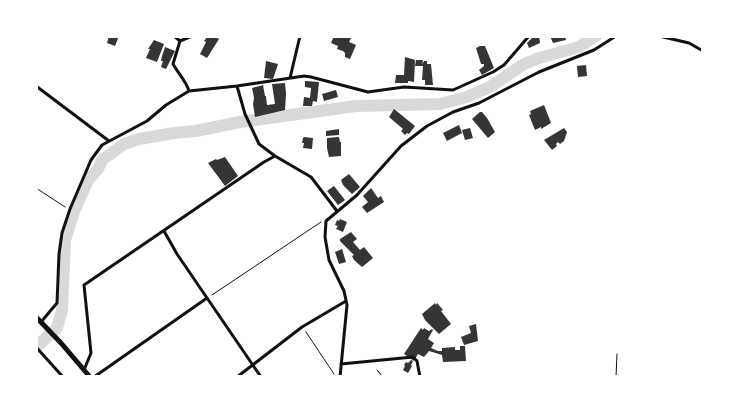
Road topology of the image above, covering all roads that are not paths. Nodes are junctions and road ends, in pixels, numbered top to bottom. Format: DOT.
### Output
graph roads {
  1 [pos="174,36"];
  2 [pos="192,36"];
  3 [pos="300,36"];
  4 [pos="529,36"];
  5 [pos="616,36"];
  6 [pos="659,36"];
  7 [pos="180,41"];
  8 [pos="703,51"];
  9 [pos="290,78"];
  10 [pos="36,86"];
  11 [pos="237,86"];
  12 [pos="189,91"];
  13 [pos="109,141"];
  14 [pos="275,156"];
  15 [pos="337,211"];
  16 [pos="164,231"];
  17 [pos="207,298"];
  18 [pos="346,301"];
  19 [pos="36,317"];
  20 [pos="41,322"];
  21 [pos="36,347"];
  22 [pos="341,364"];
  23 [pos="254,365"];
  24 [pos="84,370"];
  25 [pos="63,377"];
  26 [pos="90,377"];
  27 [pos="94,377"];
  28 [pos="237,377"];
  29 [pos="262,377"];
  30 [pos="340,377"];
  31 [pos="420,377"];
  1 -- 7 [label="street"];
  2 -- 7 [label="street"];
  3 -- 9 [label="street"];
  4 -- 9 [label="street"];
  5 -- 15 [label="street"];
  6 -- 8 [label="street"];
  7 -- 12 [label="street"];
  9 -- 11 [label="street"];
  10 -- 13 [label="street"];
  11 -- 12 [label="street"];
  11 -- 14 [label="street"];
  12 -- 13 [label="street"];
  13 -- 20 [label="street"];
  14 -- 15 [label="street"];
  14 -- 16 [label="street"];
  15 -- 18 [label="street"];
  16 -- 17 [label="street"];
  16 -- 24 [label="street"];
  17 -- 23 [label="street"];
  17 -- 27 [label="street"];
  18 -- 22 [label="street"];
  18 -- 23 [label="street"];
  19 -- 20 [label="main road"];
  20 -- 24 [label="main road"];
  21 -- 25 [label="street"];
  22 -- 30 [label="street"];
  22 -- 31 [label="street"];
  23 -- 28 [label="street"];
  23 -- 29 [label="street"];
  24 -- 26 [label="main road"];
}
